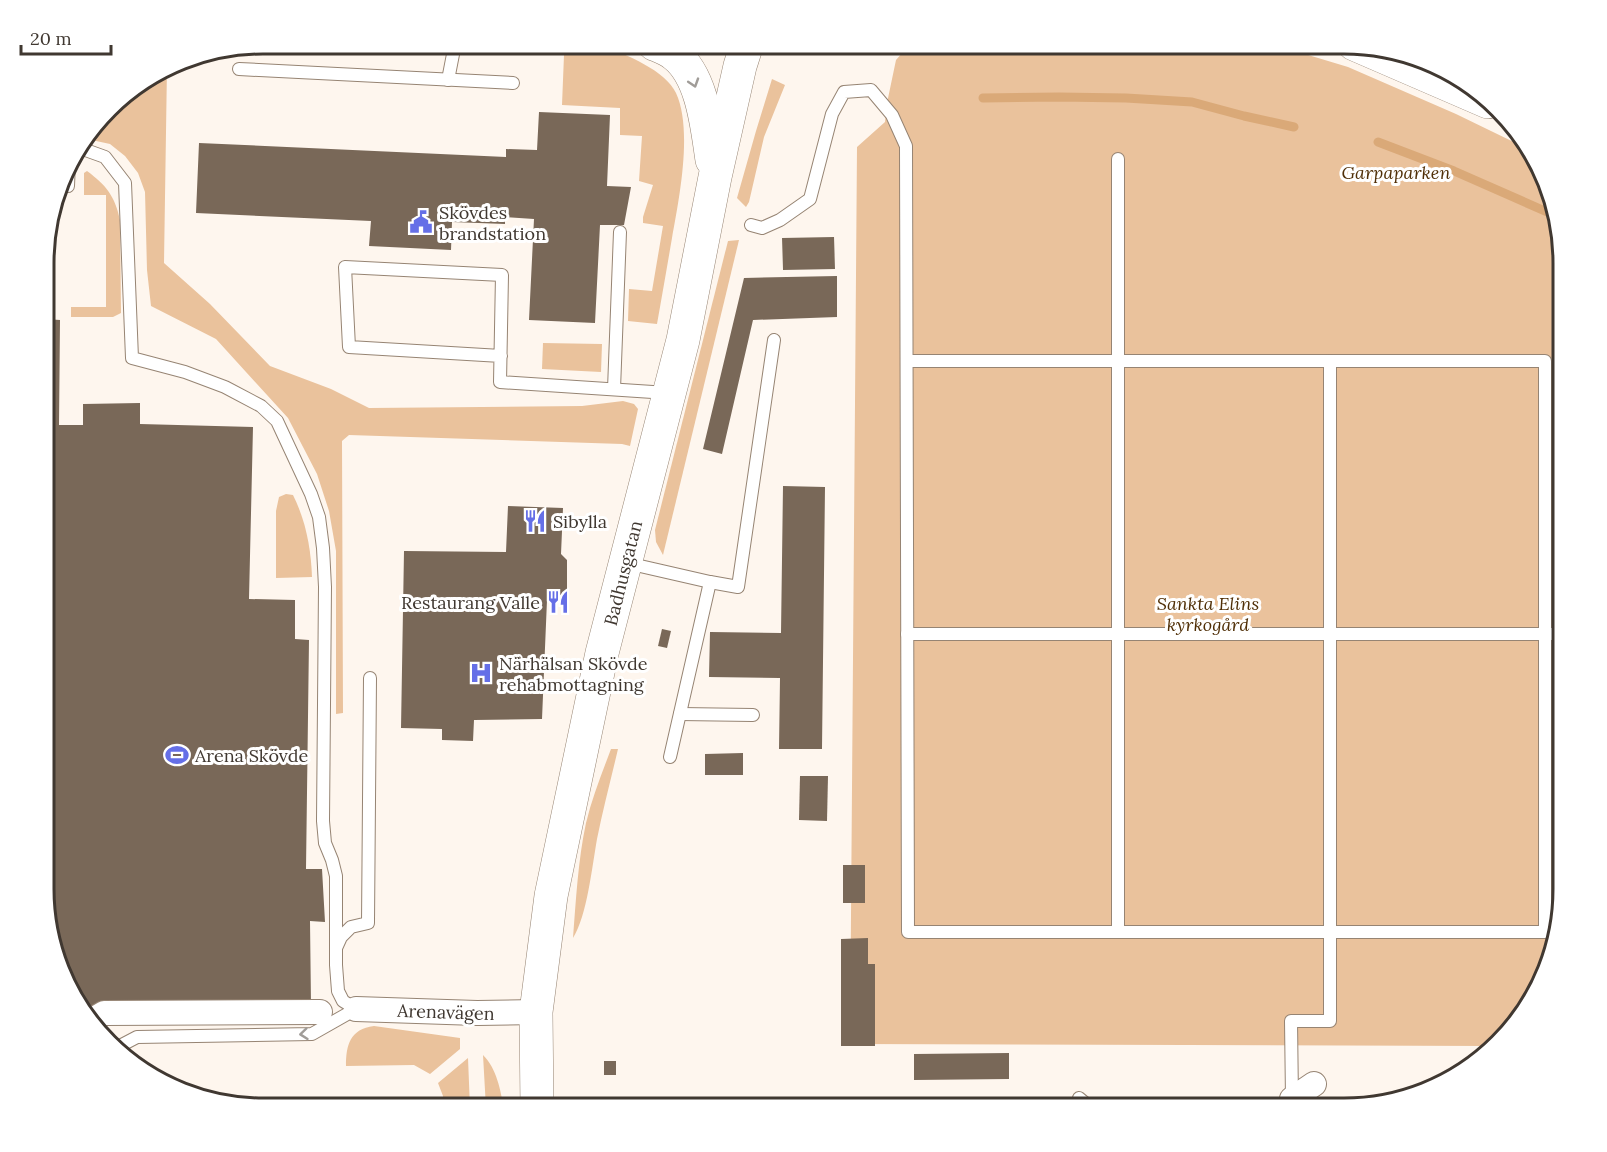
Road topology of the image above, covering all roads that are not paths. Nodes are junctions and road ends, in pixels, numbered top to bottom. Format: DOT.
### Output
graph roads {
  1 [pos="453,54"];
  2 [pos="673,54"];
  3 [pos="744,54"];
  4 [pos="238,69"];
  5 [pos="448,80"];
  6 [pos="513,83"];
  7 [pos="87,150"];
  8 [pos="1118,159"];
  9 [pos="715,177"];
  10 [pos="751,225"];
  11 [pos="620,232"];
  12 [pos="774,340"];
  13 [pos="501,356"];
  14 [pos="907,362"];
  15 [pos="1118,362"];
  16 [pos="1330,362"];
  17 [pos="614,389"];
  18 [pos="669,393"];
  19 [pos="626,562"];
  20 [pos="710,582"];
  21 [pos="1545,633"];
  22 [pos="1553,633"];
  23 [pos="907,634"];
  24 [pos="1118,634"];
  25 [pos="1330,634"];
  26 [pos="370,678"];
  27 [pos="680,714"];
  28 [pos="753,715"];
  29 [pos="670,757"];
  30 [pos="1118,932"];
  31 [pos="1330,932"];
  32 [pos="336,948"];
  33 [pos="356,1009"];
  34 [pos="320,1012"];
  35 [pos="536,1012"];
  36 [pos="98,1017"];
  37 [pos="123,1044"];
  38 [pos="1314,1084"];
  39 [pos="537,1098"];
  40 [pos="1292,1098"];
  41 [pos="1299,1098"];
  1 -- 5 [label="lane"];
  2 -- 9 [label="street, one-way"];
  3 -- 9 [label="street, Badhusgatan"];
  4 -- 5 [label="lane"];
  5 -- 6 [label="lane"];
  7 -- 32 [label="lane"];
  8 -- 15 [label="lane"];
  9 -- 18 [label="street, Badhusgatan"];
  10 -- 14 [label="lane"];
  11 -- 17 [label="lane"];
  12 -- 20 [label="lane"];
  13 -- 13 [label="lane"];
  13 -- 17 [label="lane"];
  14 -- 15 [label="lane"];
  14 -- 23 [label="lane"];
  15 -- 16 [label="lane"];
  15 -- 24 [label="lane"];
  16 -- 21 [label="lane"];
  16 -- 25 [label="lane"];
  17 -- 18 [label="lane"];
  18 -- 19 [label="street, Badhusgatan"];
  19 -- 20 [label="lane"];
  19 -- 35 [label="street, Badhusgatan"];
  20 -- 27 [label="lane"];
  21 -- 22 [label="lane"];
  21 -- 25 [label="lane"];
  21 -- 31 [label="lane"];
  23 -- 24 [label="lane"];
  23 -- 30 [label="lane"];
  24 -- 25 [label="lane"];
  24 -- 30 [label="lane"];
  25 -- 31 [label="lane"];
  26 -- 32 [label="lane"];
  27 -- 28 [label="lane"];
  27 -- 29 [label="lane"];
  30 -- 31 [label="lane"];
  31 -- 40 [label="lane"];
  32 -- 33 [label="lane"];
  33 -- 35 [label="street, Arenavägen"];
  33 -- 37 [label="lane, one-way"];
  34 -- 36 [label="street"];
  35 -- 39 [label="street, Badhusgatan"];
  38 -- 41 [label="street"];
}
